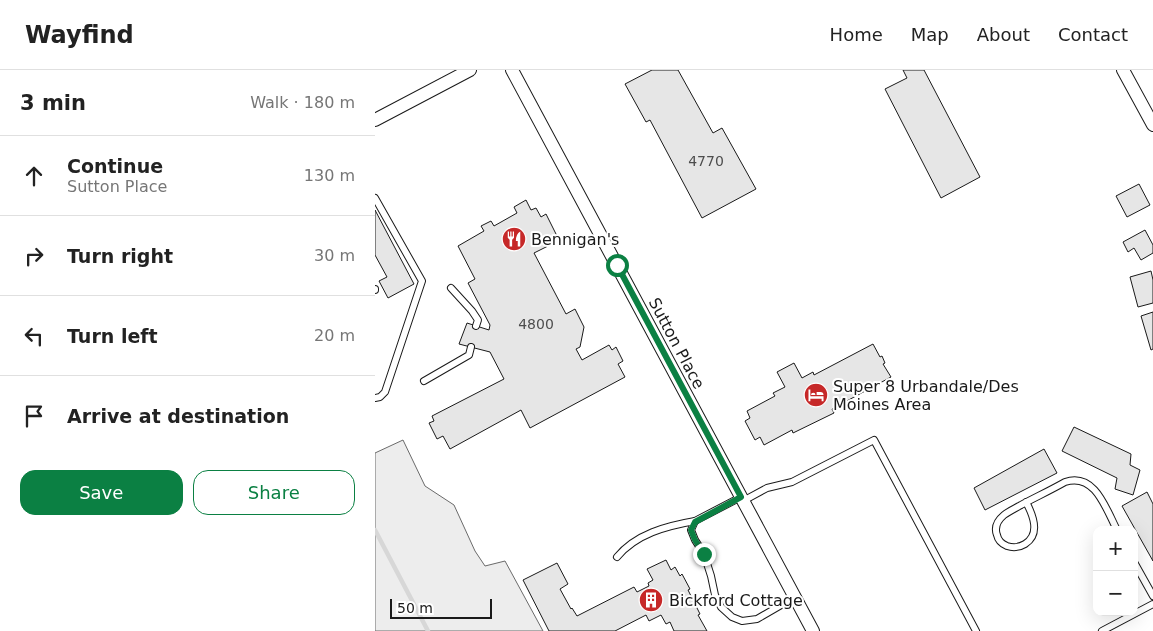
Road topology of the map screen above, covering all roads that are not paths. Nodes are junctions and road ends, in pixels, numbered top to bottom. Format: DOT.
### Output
graph roads {
  1 [pos="470,70"];
  2 [pos="512,70"];
  3 [pos="1123,70"];
  4 [pos="375,120"];
  5 [pos="1153,125"];
  6 [pos="375,198"];
  7 [pos="451,288"];
  8 [pos="476,326"];
  9 [pos="471,347"];
  10 [pos="424,381"];
  11 [pos="375,398"];
  12 [pos="742,499"];
  13 [pos="1026,502"];
  14 [pos="695,522"];
  15 [pos="1115,526"];
  16 [pos="617,557"];
  17 [pos="1138,569"];
  18 [pos="1153,596"];
  19 [pos="795,597"];
  20 [pos="1153,604"];
  21 [pos="813,631"];
  22 [pos="976,631"];
  23 [pos="1102,631"];
  1 -- 4 [label="street"];
  2 -- 12 [label="street, Sutton Place"];
  3 -- 5 [label="street"];
  6 -- 11 [label="lane"];
  7 -- 8 [label="lane"];
  9 -- 10 [label="lane"];
  12 -- 14 [label="lane"];
  12 -- 19 [label="street, Sutton Place"];
  12 -- 22 [label="lane"];
  13 -- 13 [label="lane"];
  13 -- 15 [label="lane"];
  14 -- 16 [label="lane"];
  14 -- 19 [label="lane"];
  17 -- 18 [label="lane"];
  19 -- 21 [label="street, Sutton Place"];
  20 -- 23 [label="lane"];
}
